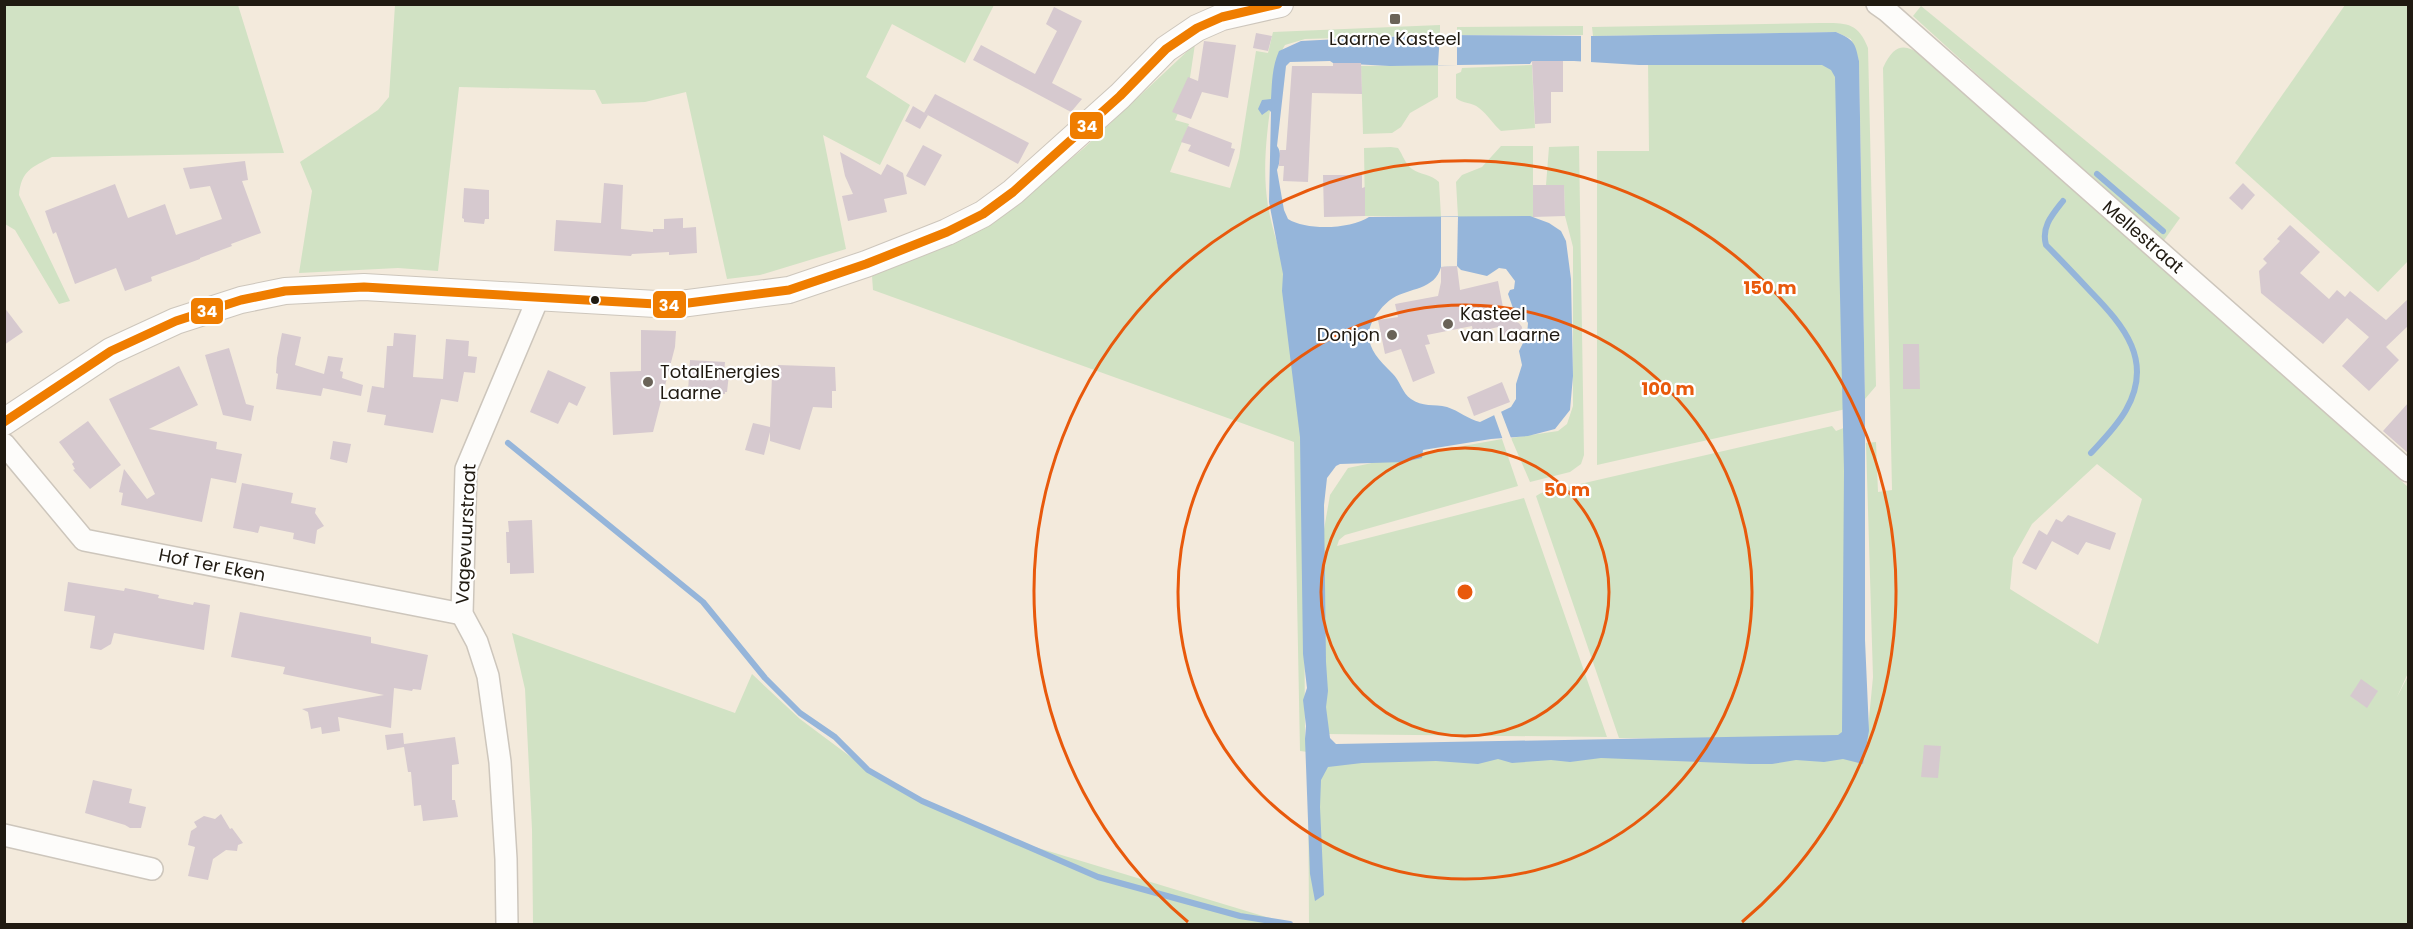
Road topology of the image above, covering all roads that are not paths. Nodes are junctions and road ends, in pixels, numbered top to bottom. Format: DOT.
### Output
graph roads {
  1 [pos="1280,4"];
  2 [pos="1876,4"];
  3 [pos="539,296"];
  4 [pos="4,422"];
  5 [pos="4,444"];
  6 [pos="2409,471"];
  7 [pos="462,614"];
  8 [pos="4,835"];
  9 [pos="152,869"];
  10 [pos="507,924"];
  1 -- 3 [label="street"];
  2 -- 6 [label="street, Mellestraat"];
  3 -- 4 [label="street"];
  3 -- 7 [label="street, Vagevuurstraat"];
  5 -- 7 [label="street, Hof Ter Eken"];
  7 -- 10 [label="street, Vagevuurstraat"];
  8 -- 9 [label="street"];
}
